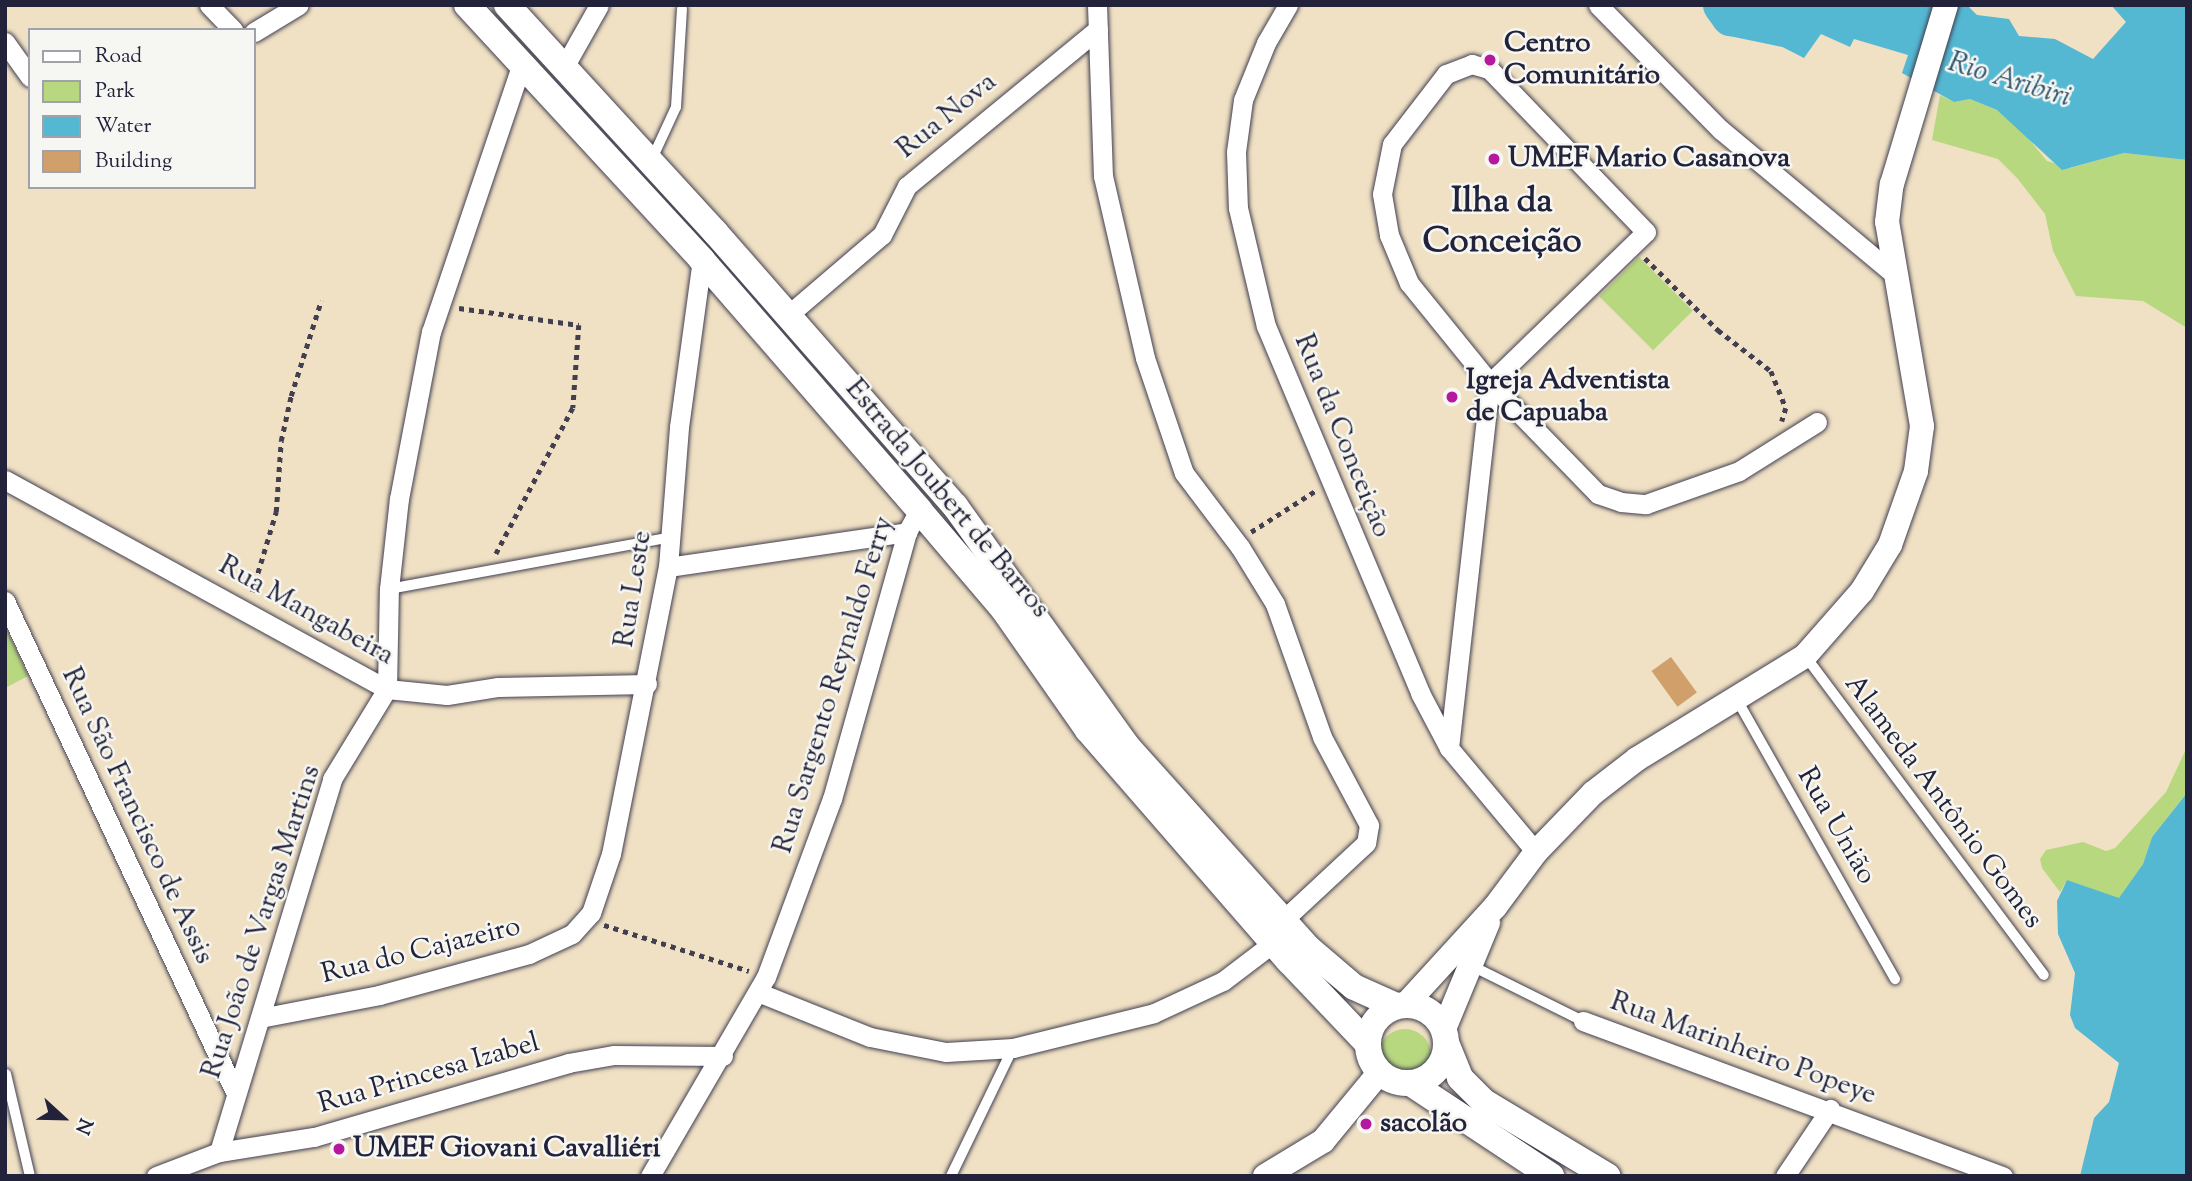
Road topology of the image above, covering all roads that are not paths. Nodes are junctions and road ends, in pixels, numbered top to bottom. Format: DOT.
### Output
graph roads {
  1 [pos="209,5"];
  2 [pos="299,5"];
  3 [pos="467,5"];
  4 [pos="507,5"];
  5 [pos="600,5"];
  6 [pos="1097,5"];
  7 [pos="1288,5"];
  8 [pos="1598,5"];
  9 [pos="1946,5"];
  10 [pos="682,9"];
  11 [pos="231,28"];
  12 [pos="1098,29"];
  13 [pos="256,31"];
  14 [pos="5,42"];
  15 [pos="521,66"];
  16 [pos="563,69"];
  17 [pos="28,74"];
  18 [pos="650,162"];
  19 [pos="702,260"];
  20 [pos="1895,275"];
  21 [pos="787,316"];
  22 [pos="1490,383"];
  23 [pos="1817,422"];
  24 [pos="5,480"];
  25 [pos="913,521"];
  26 [pos="672,537"];
  27 [pos="667,566"];
  28 [pos="389,589"];
  29 [pos="5,601"];
  30 [pos="1805,656"];
  31 [pos="648,684"];
  32 [pos="387,689"];
  33 [pos="1736,698"];
  34 [pos="1449,748"];
  35 [pos="1536,852"];
  36 [pos="1495,907"];
  37 [pos="586,919"];
  38 [pos="1278,931"];
  39 [pos="1470,964"];
  40 [pos="2044,975"];
  41 [pos="1895,979"];
  42 [pos="763,985"];
  43 [pos="1401,1005"];
  44 [pos="260,1018"];
  45 [pos="1583,1021"];
  46 [pos="1445,1037"];
  47 [pos="1367,1043"];
  48 [pos="1013,1048"];
  49 [pos="723,1056"];
  50 [pos="1379,1073"];
  51 [pos="6,1074"];
  52 [pos="1412,1084"];
  53 [pos="236,1094"];
  54 [pos="1830,1109"];
  55 [pos="219,1152"];
  56 [pos="30,1176"];
  57 [pos="156,1176"];
  58 [pos="650,1176"];
  59 [pos="951,1176"];
  60 [pos="1265,1176"];
  61 [pos="1551,1176"];
  62 [pos="1607,1176"];
  63 [pos="1785,1176"];
  64 [pos="2003,1176"];
  1 -- 11 [label="street"];
  2 -- 13 [label="street"];
  3 -- 15 [label="main road, Estrada Joubert de Barros"];
  4 -- 16 [label="main road, Estrada Joubert de Barros"];
  5 -- 16 [label="street"];
  6 -- 12 [label="street"];
  7 -- 34 [label="street, Rua da Conceição"];
  8 -- 20 [label="street"];
  9 -- 20 [label="street"];
  10 -- 18 [label="lane"];
  12 -- 21 [label="street, Rua Nova"];
  12 -- 38 [label="street"];
  14 -- 17 [label="street"];
  15 -- 19 [label="main road, Estrada Joubert de Barros"];
  15 -- 28 [label="street"];
  16 -- 18 [label="main road, Estrada Joubert de Barros"];
  18 -- 21 [label="main road, Estrada Joubert de Barros"];
  19 -- 25 [label="main road, Estrada Joubert de Barros"];
  19 -- 26 [label="street, Rua Leste"];
  20 -- 30 [label="street"];
  21 -- 38 [label="main road, Estrada Joubert de Barros"];
  22 -- 22 [label="street"];
  22 -- 23 [label="street"];
  22 -- 34 [label="street"];
  24 -- 32 [label="street, Rua Mangabeira"];
  25 -- 27 [label="street"];
  25 -- 38 [label="main road, Estrada Joubert de Barros"];
  25 -- 42 [label="street, Rua Sargento Reynaldo Ferry"];
  26 -- 27 [label="street, Rua Leste"];
  26 -- 28 [label="lane"];
  27 -- 31 [label="street, Rua Leste"];
  28 -- 32 [label="street"];
  29 -- 53 [label="street, Rua São Francisco de Assis"];
  30 -- 33 [label="street"];
  30 -- 40 [label="lane, Alameda Antônio Gomes"];
  31 -- 32 [label="street, Rua Mangabeira"];
  31 -- 37 [label="street, Rua Leste"];
  32 -- 44 [label="street, Rua João de Vargas Martins"];
  33 -- 35 [label="street"];
  33 -- 41 [label="lane, Rua União"];
  34 -- 35 [label="street, Rua da Conceição"];
  35 -- 36 [label="street"];
  36 -- 39 [label="street"];
  36 -- 43 [label="street"];
  37 -- 44 [label="street, Rua do Cajazeiro"];
  38 -- 43 [label="main road, Estrada Joubert de Barros"];
  38 -- 47 [label="main road, Estrada Joubert de Barros"];
  38 -- 48 [label="street"];
  39 -- 45 [label="lane, Rua Marinheiro Popeye"];
  39 -- 46 [label="street"];
  42 -- 48 [label="street"];
  42 -- 49 [label="street, Rua Sargento Reynaldo Ferry"];
  43 -- 46 [label="main road"];
  43 -- 47 [label="main road"];
  44 -- 53 [label="street, Rua João de Vargas Martins"];
  45 -- 54 [label="street, Rua Marinheiro Popeye"];
  46 -- 52 [label="main road"];
  46 -- 62 [label="main road"];
  47 -- 50 [label="main road"];
  48 -- 59 [label="lane"];
  49 -- 55 [label="street, Rua Princesa Izabel"];
  49 -- 58 [label="street, Rua Sargento Reynaldo Ferry"];
  50 -- 52 [label="main road"];
  50 -- 60 [label="street"];
  51 -- 56 [label="lane"];
  52 -- 61 [label="main road"];
  53 -- 55 [label="street, Rua João de Vargas Martins"];
  54 -- 63 [label="street"];
  54 -- 64 [label="street, Rua Marinheiro Popeye"];
  55 -- 57 [label="street, Rua Princesa Izabel"];
}
